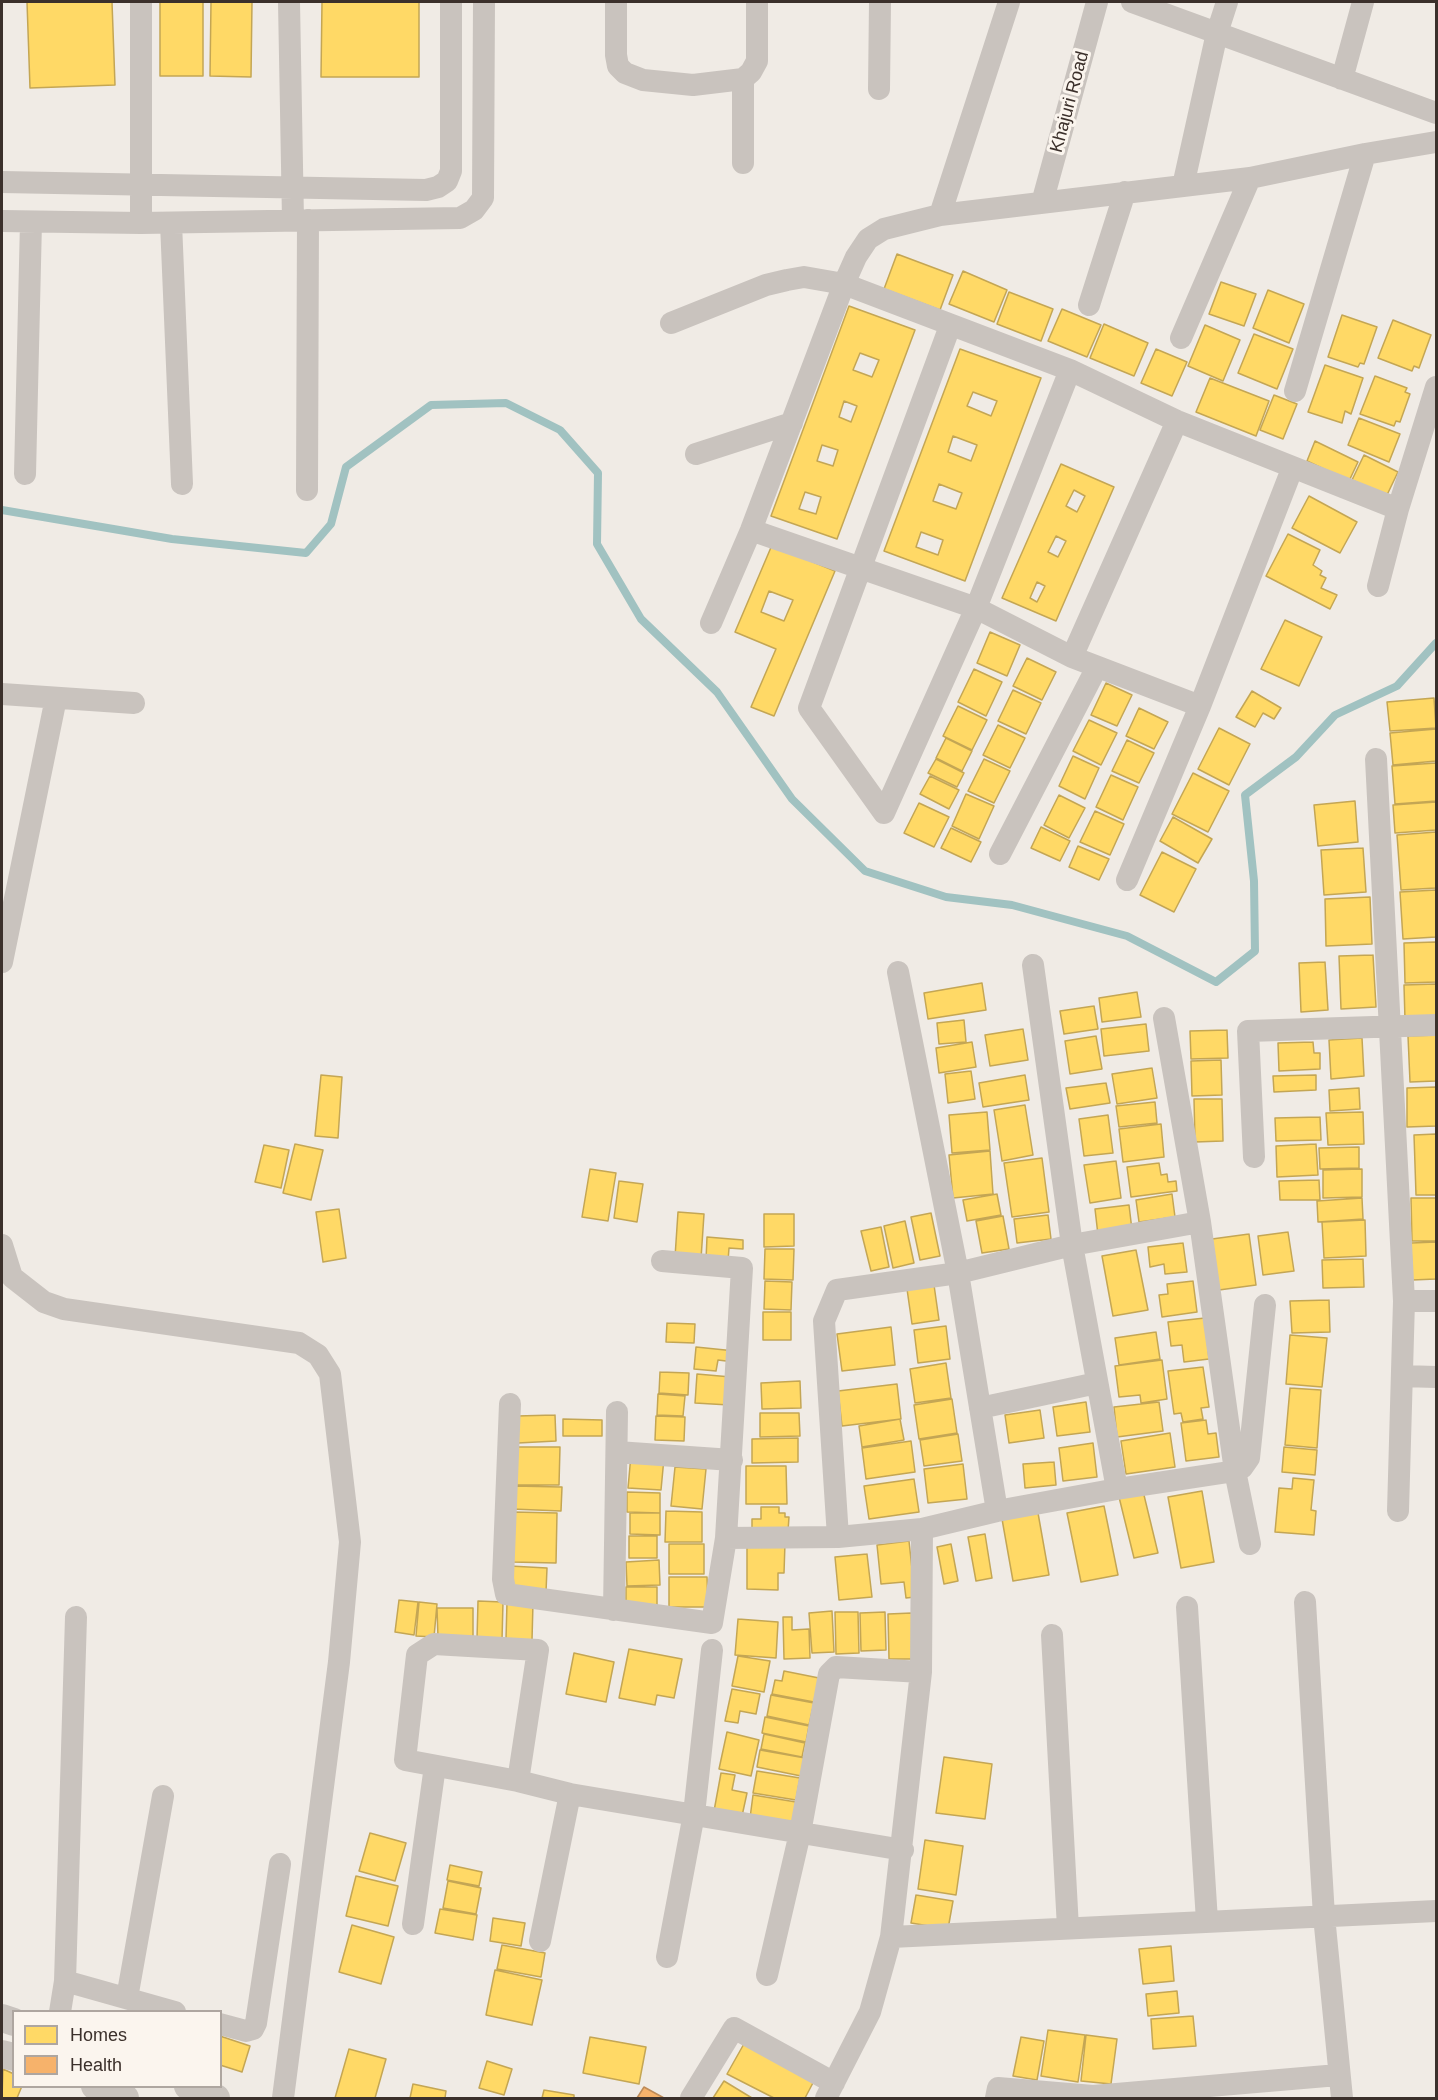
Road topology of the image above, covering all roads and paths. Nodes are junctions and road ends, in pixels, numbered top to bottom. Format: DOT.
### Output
graph roads {
  1 [pos="141,2"];
  2 [pos="289,2"];
  3 [pos="451,2"];
  4 [pos="484,2"];
  5 [pos="616,2"];
  6 [pos="757,2"];
  7 [pos="880,2"];
  8 [pos="1009,2"];
  9 [pos="1097,2"];
  10 [pos="1132,2"];
  11 [pos="1227,2"];
  12 [pos="1363,2"];
  13 [pos="1217,33"];
  14 [pos="743,79"];
  15 [pos="1342,79"];
  16 [pos="879,89"];
  17 [pos="1437,113"];
  18 [pos="1437,142"];
  19 [pos="1365,154"];
  20 [pos="743,163"];
  21 [pos="1250,178"];
  22 [pos="447,181"];
  23 [pos="2,182"];
  24 [pos="141,185"];
  25 [pos="294,186"];
  26 [pos="1183,186"];
  27 [pos="1125,192"];
  28 [pos="1042,203"];
  29 [pos="474,210"];
  30 [pos="940,215"];
  31 [pos="300,220"];
  32 [pos="2,221"];
  33 [pos="31,222"];
  34 [pos="141,223"];
  35 [pos="171,223"];
  36 [pos="844,284"];
  37 [pos="1089,304"];
  38 [pos="671,323"];
  39 [pos="950,326"];
  40 [pos="1181,338"];
  41 [pos="1070,370"];
  42 [pos="1295,391"];
  43 [pos="1435,396"];
  44 [pos="1176,422"];
  45 [pos="792,423"];
  46 [pos="696,454"];
  47 [pos="1292,469"];
  48 [pos="25,474"];
  49 [pos="183,484"];
  50 [pos="307,490"];
  51 [pos="1398,509"];
  52 [pos="751,530"];
  53 [pos="861,568"];
  54 [pos="1378,586"];
  55 [pos="976,608"];
  56 [pos="711,623"];
  57 [pos="1072,657"];
  58 [pos="1097,667"];
  59 [pos="2,694"];
  60 [pos="56,698"];
  61 [pos="134,703"];
  62 [pos="1200,706"];
  63 [pos="1376,759"];
  64 [pos="1000,854"];
  65 [pos="1127,880"];
  66 [pos="2,962"];
  67 [pos="1033,965"];
  68 [pos="898,972"];
  69 [pos="1164,1018"];
  70 [pos="1437,1025"];
  71 [pos="1391,1027"];
  72 [pos="1254,1157"];
  73 [pos="1200,1222"];
  74 [pos="2,1245"];
  75 [pos="1072,1245"];
  76 [pos="662,1262"];
  77 [pos="958,1273"];
  78 [pos="1437,1300"];
  79 [pos="1404,1301"];
  80 [pos="1265,1305"];
  81 [pos="1402,1376"];
  82 [pos="1437,1377"];
  83 [pos="1097,1383"];
  84 [pos="510,1404"];
  85 [pos="980,1408"];
  86 [pos="617,1412"];
  87 [pos="617,1452"];
  88 [pos="732,1460"];
  89 [pos="1235,1471"];
  90 [pos="1117,1489"];
  91 [pos="1398,1510"];
  92 [pos="997,1511"];
  93 [pos="922,1529"];
  94 [pos="838,1537"];
  95 [pos="726,1539"];
  96 [pos="1250,1544"];
  97 [pos="1305,1602"];
  98 [pos="1187,1607"];
  99 [pos="614,1610"];
  100 [pos="76,1617"];
  101 [pos="1052,1635"];
  102 [pos="712,1650"];
  103 [pos="921,1672"];
  104 [pos="435,1766"];
  105 [pos="518,1781"];
  106 [pos="570,1794"];
  107 [pos="163,1796"];
  108 [pos="694,1814"];
  109 [pos="800,1833"];
  110 [pos="903,1850"];
  111 [pos="280,1864"];
  112 [pos="1437,1911"];
  113 [pos="1324,1917"];
  114 [pos="1208,1922"];
  115 [pos="413,1924"];
  116 [pos="1068,1928"];
  117 [pos="891,1937"];
  118 [pos="540,1941"];
  119 [pos="666,1958"];
  120 [pos="767,1975"];
  121 [pos="65,1981"];
  122 [pos="127,1998"];
  123 [pos="60,2010"];
  124 [pos="168,2010"];
  125 [pos="222,2025"];
  126 [pos="1338,2075"];
  127 [pos="100,2088"];
  128 [pos="193,2088"];
  129 [pos="830,2091"];
  130 [pos="1093,2097"];
  131 [pos="125,2098"];
  132 [pos="216,2098"];
  133 [pos="283,2098"];
  134 [pos="691,2098"];
  135 [pos="996,2098"];
  136 [pos="1342,2098"];
  1 -- 24 [label="street"];
  2 -- 25 [label="street"];
  3 -- 22 [label="street"];
  4 -- 29 [label="street"];
  5 -- 14 [label="street"];
  6 -- 14 [label="street"];
  7 -- 16 [label="street"];
  8 -- 30 [label="street"];
  9 -- 28 [label="street, Khajuri Road"];
  10 -- 13 [label="street"];
  11 -- 13 [label="street"];
  12 -- 15 [label="street"];
  13 -- 15 [label="street"];
  13 -- 26 [label="street"];
  14 -- 20 [label="street"];
  15 -- 17 [label="street"];
  18 -- 19 [label="street"];
  19 -- 21 [label="street"];
  19 -- 42 [label="street"];
  21 -- 26 [label="street"];
  21 -- 40 [label="street"];
  22 -- 25 [label="street"];
  22 -- 29 [label="street"];
  23 -- 24 [label="street"];
  24 -- 25 [label="street"];
  24 -- 34 [label="street"];
  25 -- 31 [label="street"];
  26 -- 27 [label="street"];
  27 -- 28 [label="street"];
  27 -- 37 [label="street"];
  28 -- 30 [label="street"];
  29 -- 31 [label="street"];
  30 -- 36 [label="street"];
  31 -- 35 [label="street"];
  31 -- 50 [label="street"];
  32 -- 33 [label="street"];
  33 -- 34 [label="street"];
  33 -- 48 [label="street"];
  34 -- 35 [label="street"];
  35 -- 49 [label="street"];
  36 -- 38 [label="street"];
  36 -- 39 [label="street"];
  36 -- 45 [label="street"];
  39 -- 41 [label="street"];
  39 -- 53 [label="street"];
  41 -- 44 [label="street"];
  41 -- 55 [label="street"];
  43 -- 51 [label="street"];
  44 -- 47 [label="street"];
  44 -- 57 [label="street"];
  45 -- 46 [label="street"];
  45 -- 52 [label="street"];
  47 -- 51 [label="street"];
  47 -- 62 [label="street"];
  51 -- 54 [label="street"];
  52 -- 53 [label="street"];
  52 -- 56 [label="street"];
  53 -- 55 [label="street"];
  53 -- 55 [label="street"];
  55 -- 57 [label="street"];
  57 -- 58 [label="street"];
  58 -- 62 [label="street"];
  58 -- 64 [label="street"];
  59 -- 60 [label="street"];
  60 -- 61 [label="street"];
  60 -- 66 [label="street"];
  62 -- 65 [label="street"];
  63 -- 71 [label="street"];
  67 -- 75 [label="street"];
  68 -- 77 [label="street"];
  69 -- 73 [label="street"];
  70 -- 71 [label="street"];
  71 -- 72 [label="street"];
  71 -- 79 [label="street"];
  73 -- 75 [label="street"];
  73 -- 89 [label="street"];
  74 -- 133 [label="street"];
  75 -- 77 [label="street"];
  75 -- 83 [label="street"];
  76 -- 88 [label="street"];
  77 -- 85 [label="street"];
  77 -- 94 [label="street"];
  78 -- 79 [label="street"];
  79 -- 81 [label="street"];
  80 -- 89 [label="street"];
  81 -- 82 [label="street"];
  81 -- 91 [label="street"];
  83 -- 85 [label="street"];
  83 -- 90 [label="street"];
  84 -- 99 [label="street"];
  85 -- 92 [label="street"];
  86 -- 87 [label="street"];
  87 -- 88 [label="street"];
  87 -- 99 [label="street"];
  88 -- 95 [label="street"];
  89 -- 90 [label="street"];
  89 -- 96 [label="street"];
  90 -- 92 [label="street"];
  92 -- 93 [label="street"];
  93 -- 94 [label="street"];
  93 -- 103 [label="street"];
  94 -- 95 [label="street"];
  95 -- 99 [label="street"];
  97 -- 113 [label="street"];
  98 -- 114 [label="street"];
  100 -- 121 [label="street"];
  101 -- 116 [label="street"];
  102 -- 108 [label="street"];
  103 -- 109 [label="street"];
  103 -- 110 [label="street"];
  104 -- 105 [label="street"];
  104 -- 105 [label="street"];
  104 -- 115 [label="street"];
  105 -- 106 [label="street"];
  106 -- 108 [label="street"];
  106 -- 118 [label="street"];
  107 -- 122 [label="street"];
  108 -- 109 [label="street"];
  108 -- 119 [label="street"];
  109 -- 110 [label="street"];
  109 -- 120 [label="street"];
  110 -- 117 [label="street"];
  111 -- 125 [label="street"];
  112 -- 113 [label="street"];
  113 -- 114 [label="street"];
  113 -- 126 [label="street"];
  114 -- 116 [label="street"];
  116 -- 117 [label="street"];
  117 -- 129 [label="street"];
  121 -- 122 [label="street"];
  121 -- 123 [label="street"];
  122 -- 124 [label="street"];
  126 -- 130 [label="street"];
  126 -- 136 [label="street"];
  127 -- 131 [label="street"];
  128 -- 132 [label="street"];
  129 -- 134 [label="street"];
  130 -- 135 [label="street"];
}
